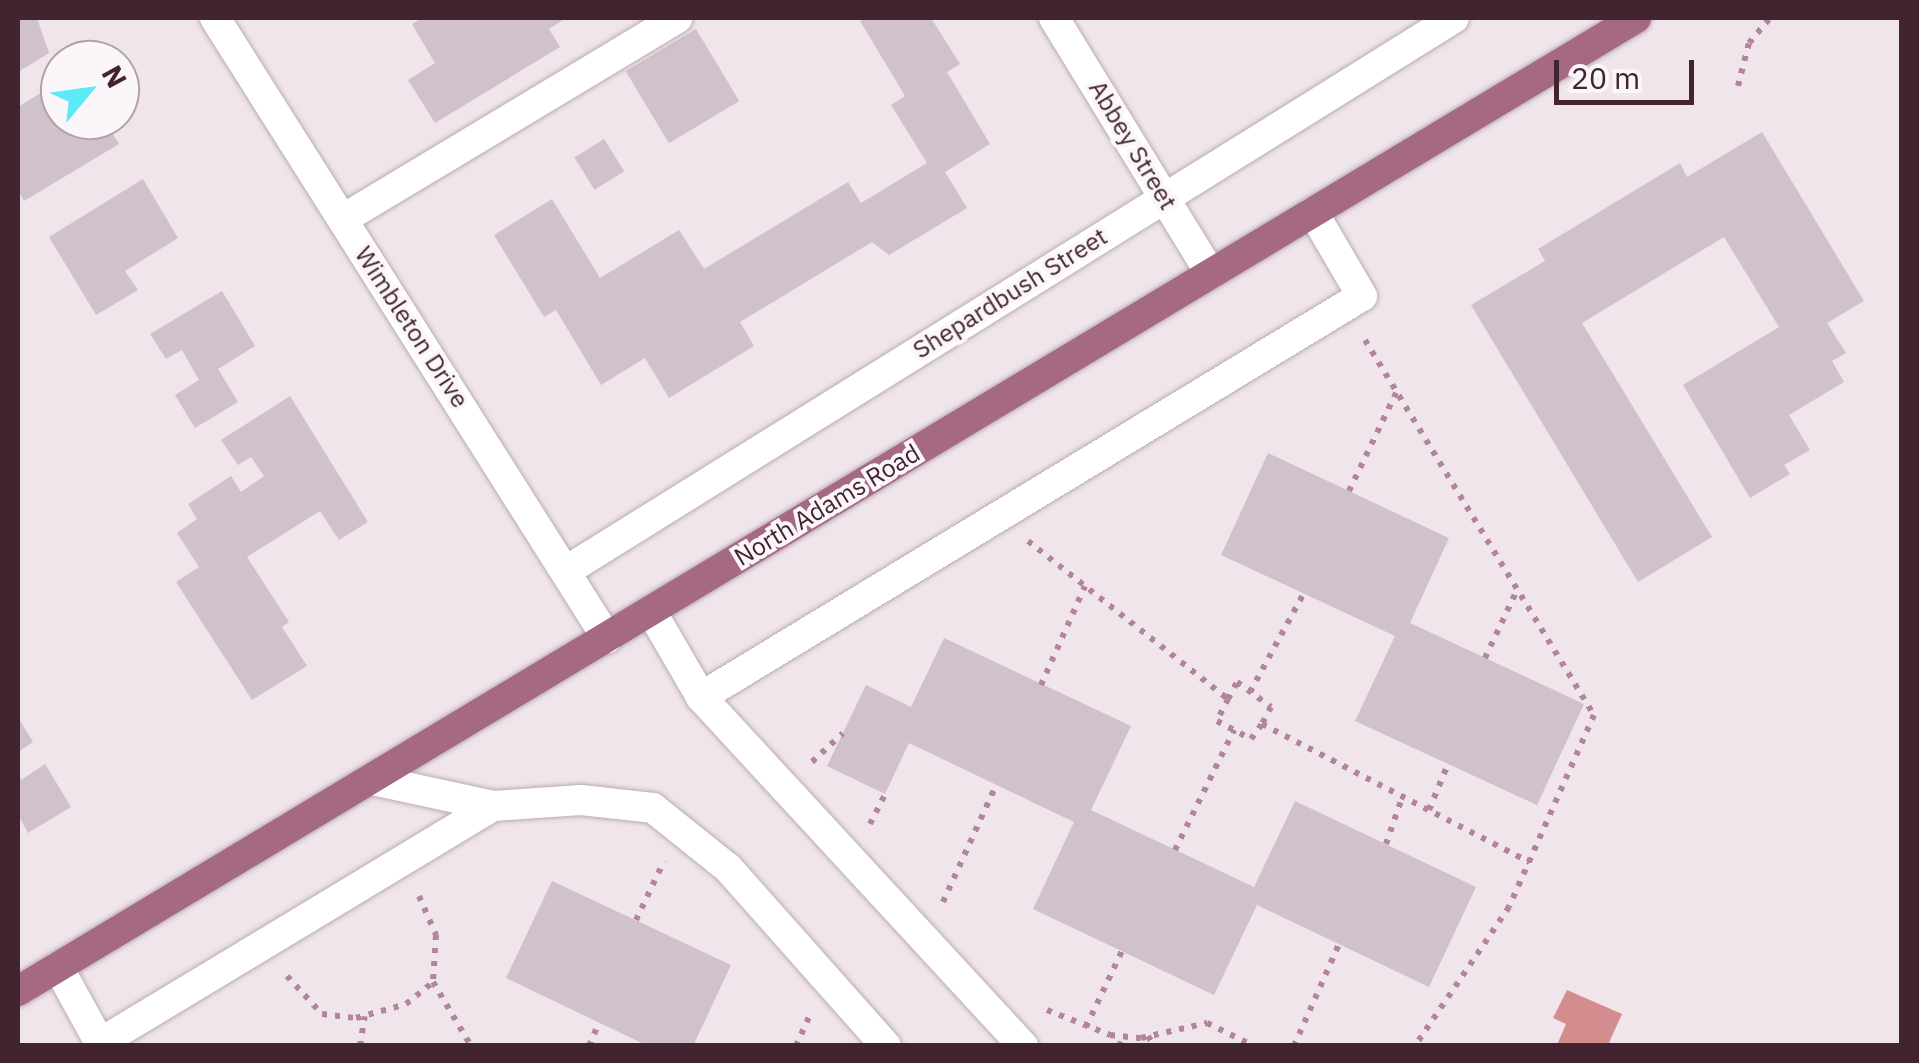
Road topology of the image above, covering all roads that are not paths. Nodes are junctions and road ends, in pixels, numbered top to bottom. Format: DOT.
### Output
graph roads {
  1 [pos="215,18"];
  2 [pos="677,18"];
  3 [pos="1055,18"];
  4 [pos="1454,18"];
  5 [pos="1636,18"];
  6 [pos="1165,197"];
  7 [pos="1313,212"];
  8 [pos="343,219"];
  9 [pos="1210,274"];
  10 [pos="566,570"];
  11 [pos="652,611"];
  12 [pos="608,638"];
  13 [pos="701,697"];
  14 [pos="373,780"];
  15 [pos="493,806"];
  16 [pos="58,967"];
  17 [pos="18,991"];
  18 [pos="886,1046"];
  19 [pos="1023,1046"];
  1 -- 8 [label="street, Wimbleton Drive"];
  2 -- 8 [label="street"];
  3 -- 6 [label="street, Abbey Street"];
  4 -- 6 [label="street, Shepardbush Street"];
  5 -- 7 [label="main road, North Adams Road"];
  6 -- 9 [label="street, Abbey Street"];
  6 -- 10 [label="street, Shepardbush Street"];
  7 -- 9 [label="main road, North Adams Road"];
  7 -- 13 [label="street"];
  8 -- 10 [label="street, Wimbleton Drive"];
  9 -- 11 [label="main road, North Adams Road"];
  10 -- 12 [label="street, Wimbleton Drive"];
  11 -- 12 [label="main road, North Adams Road"];
  11 -- 13 [label="street"];
  12 -- 14 [label="main road, North Adams Road"];
  13 -- 19 [label="street"];
  14 -- 15 [label="street"];
  14 -- 16 [label="main road, North Adams Road"];
  15 -- 16 [label="street"];
  15 -- 18 [label="street"];
  16 -- 17 [label="main road, North Adams Road"];
}
